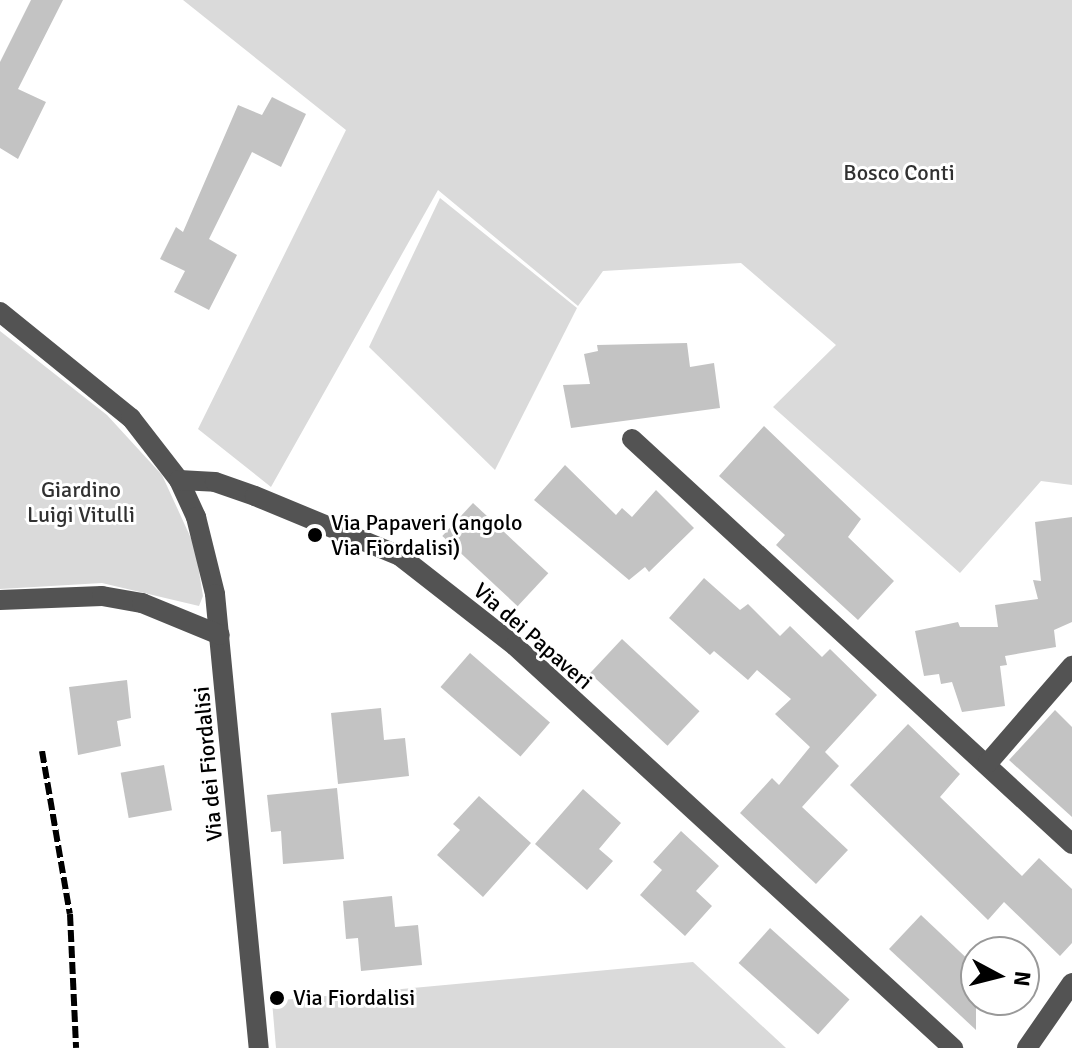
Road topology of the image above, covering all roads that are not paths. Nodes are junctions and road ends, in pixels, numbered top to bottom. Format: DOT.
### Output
graph roads {
  1 [pos="0,312"];
  2 [pos="632,439"];
  3 [pos="179,480"];
  4 [pos="0,600"];
  5 [pos="220,635"];
  6 [pos="1072,666"];
  7 [pos="987,764"];
  8 [pos="1072,844"];
  9 [pos="1072,983"];
  10 [pos="259,1048"];
  11 [pos="953,1048"];
  12 [pos="1027,1048"];
  1 -- 3 [label="street"];
  2 -- 7 [label="street"];
  3 -- 5 [label="street, Via dei Fiordalisi"];
  3 -- 11 [label="street, Via dei Papaveri"];
  4 -- 5 [label="street"];
  5 -- 10 [label="street, Via dei Fiordalisi"];
  6 -- 7 [label="street"];
  7 -- 8 [label="street"];
  9 -- 12 [label="street"];
}
